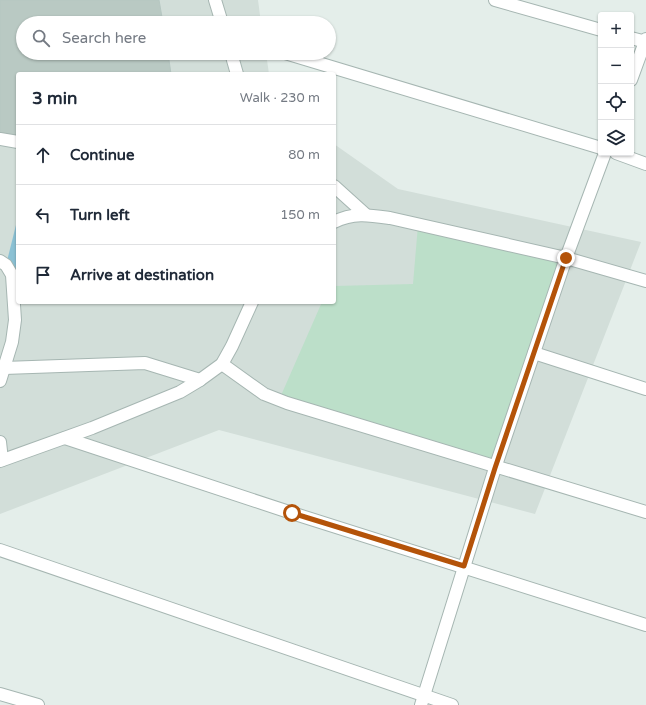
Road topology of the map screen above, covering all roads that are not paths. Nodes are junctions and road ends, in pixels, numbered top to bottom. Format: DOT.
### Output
graph roads {
  1 [pos="215,0"];
  2 [pos="495,0"];
  3 [pos="220,16"];
  4 [pos="598,29"];
  5 [pos="634,39"];
  6 [pos="646,41"];
  7 [pos="233,60"];
  8 [pos="308,60"];
  9 [pos="236,72"];
  10 [pos="634,72"];
  11 [pos="0,139"];
  12 [pos="16,142"];
  13 [pos="598,147"];
  14 [pos="603,156"];
  15 [pos="624,156"];
  16 [pos="646,164"];
  17 [pos="336,188"];
  18 [pos="365,214"];
  19 [pos="336,221"];
  20 [pos="566,258"];
  21 [pos="0,261"];
  22 [pos="646,281"];
  23 [pos="251,304"];
  24 [pos="534,354"];
  25 [pos="222,364"];
  26 [pos="4,368"];
  27 [pos="200,380"];
  28 [pos="0,381"];
  29 [pos="646,389"];
  30 [pos="65,438"];
  31 [pos="0,442"];
  32 [pos="1,461"];
  33 [pos="495,468"];
  34 [pos="646,512"];
  35 [pos="0,550"];
  36 [pos="464,566"];
  37 [pos="646,625"];
  38 [pos="0,694"];
  39 [pos="423,701"];
  40 [pos="38,705"];
  41 [pos="452,705"];
  1 -- 3 [label="street"];
  2 -- 4 [label="street"];
  5 -- 6 [label="street"];
  6 -- 10 [label="street"];
  7 -- 9 [label="street"];
  8 -- 13 [label="street"];
  11 -- 12 [label="street"];
  14 -- 20 [label="street"];
  15 -- 16 [label="street"];
  17 -- 18 [label="street"];
  18 -- 19 [label="street"];
  18 -- 20 [label="street"];
  20 -- 22 [label="street"];
  20 -- 24 [label="street"];
  21 -- 26 [label="street"];
  23 -- 25 [label="street"];
  24 -- 29 [label="street"];
  24 -- 33 [label="street"];
  25 -- 27 [label="street"];
  25 -- 33 [label="street"];
  26 -- 27 [label="street"];
  26 -- 28 [label="street"];
  27 -- 30 [label="street"];
  30 -- 32 [label="street"];
  30 -- 36 [label="street"];
  31 -- 32 [label="street"];
  33 -- 34 [label="street"];
  33 -- 36 [label="street"];
  35 -- 39 [label="street"];
  36 -- 37 [label="street"];
  36 -- 39 [label="street"];
  38 -- 40 [label="street"];
  39 -- 41 [label="street"];
}
